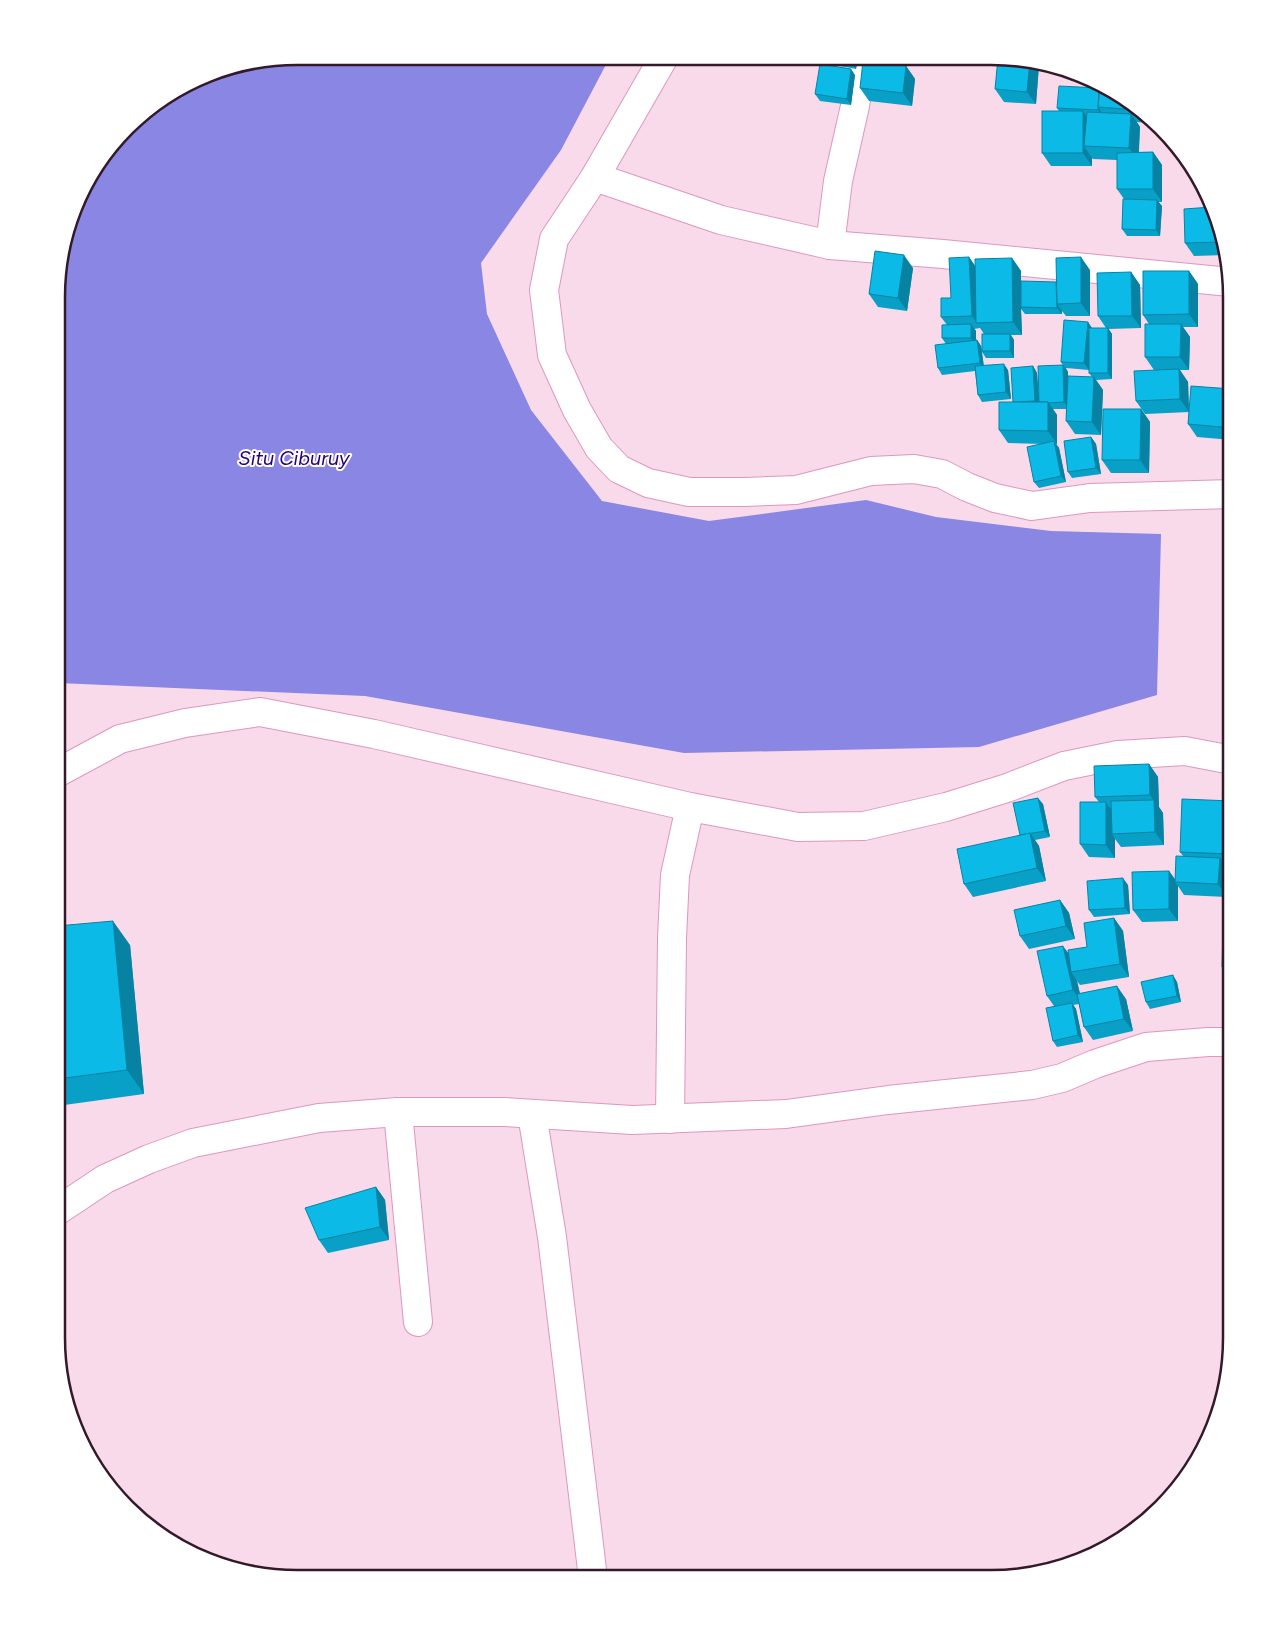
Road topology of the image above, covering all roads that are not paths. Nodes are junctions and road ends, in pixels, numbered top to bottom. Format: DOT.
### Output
graph roads {
  1 [pos="659,65"];
  2 [pos="861,65"];
  3 [pos="595,177"];
  4 [pos="830,246"];
  5 [pos="1223,281"];
  6 [pos="1223,494"];
  7 [pos="1223,758"];
  8 [pos="65,769"];
  9 [pos="690,807"];
  10 [pos="1223,1042"];
  11 [pos="398,1112"];
  12 [pos="532,1114"];
  13 [pos="670,1119"];
  14 [pos="65,1205"];
  15 [pos="418,1322"];
  16 [pos="592,1570"];
  1 -- 3 [label="street"];
  2 -- 4 [label="street"];
  3 -- 4 [label="street"];
  3 -- 6 [label="street"];
  4 -- 5 [label="street"];
  7 -- 9 [label="street"];
  8 -- 9 [label="street"];
  9 -- 13 [label="street"];
  10 -- 13 [label="street"];
  11 -- 12 [label="street"];
  11 -- 14 [label="street"];
  11 -- 15 [label="street"];
  12 -- 13 [label="street"];
  12 -- 16 [label="street"];
}
